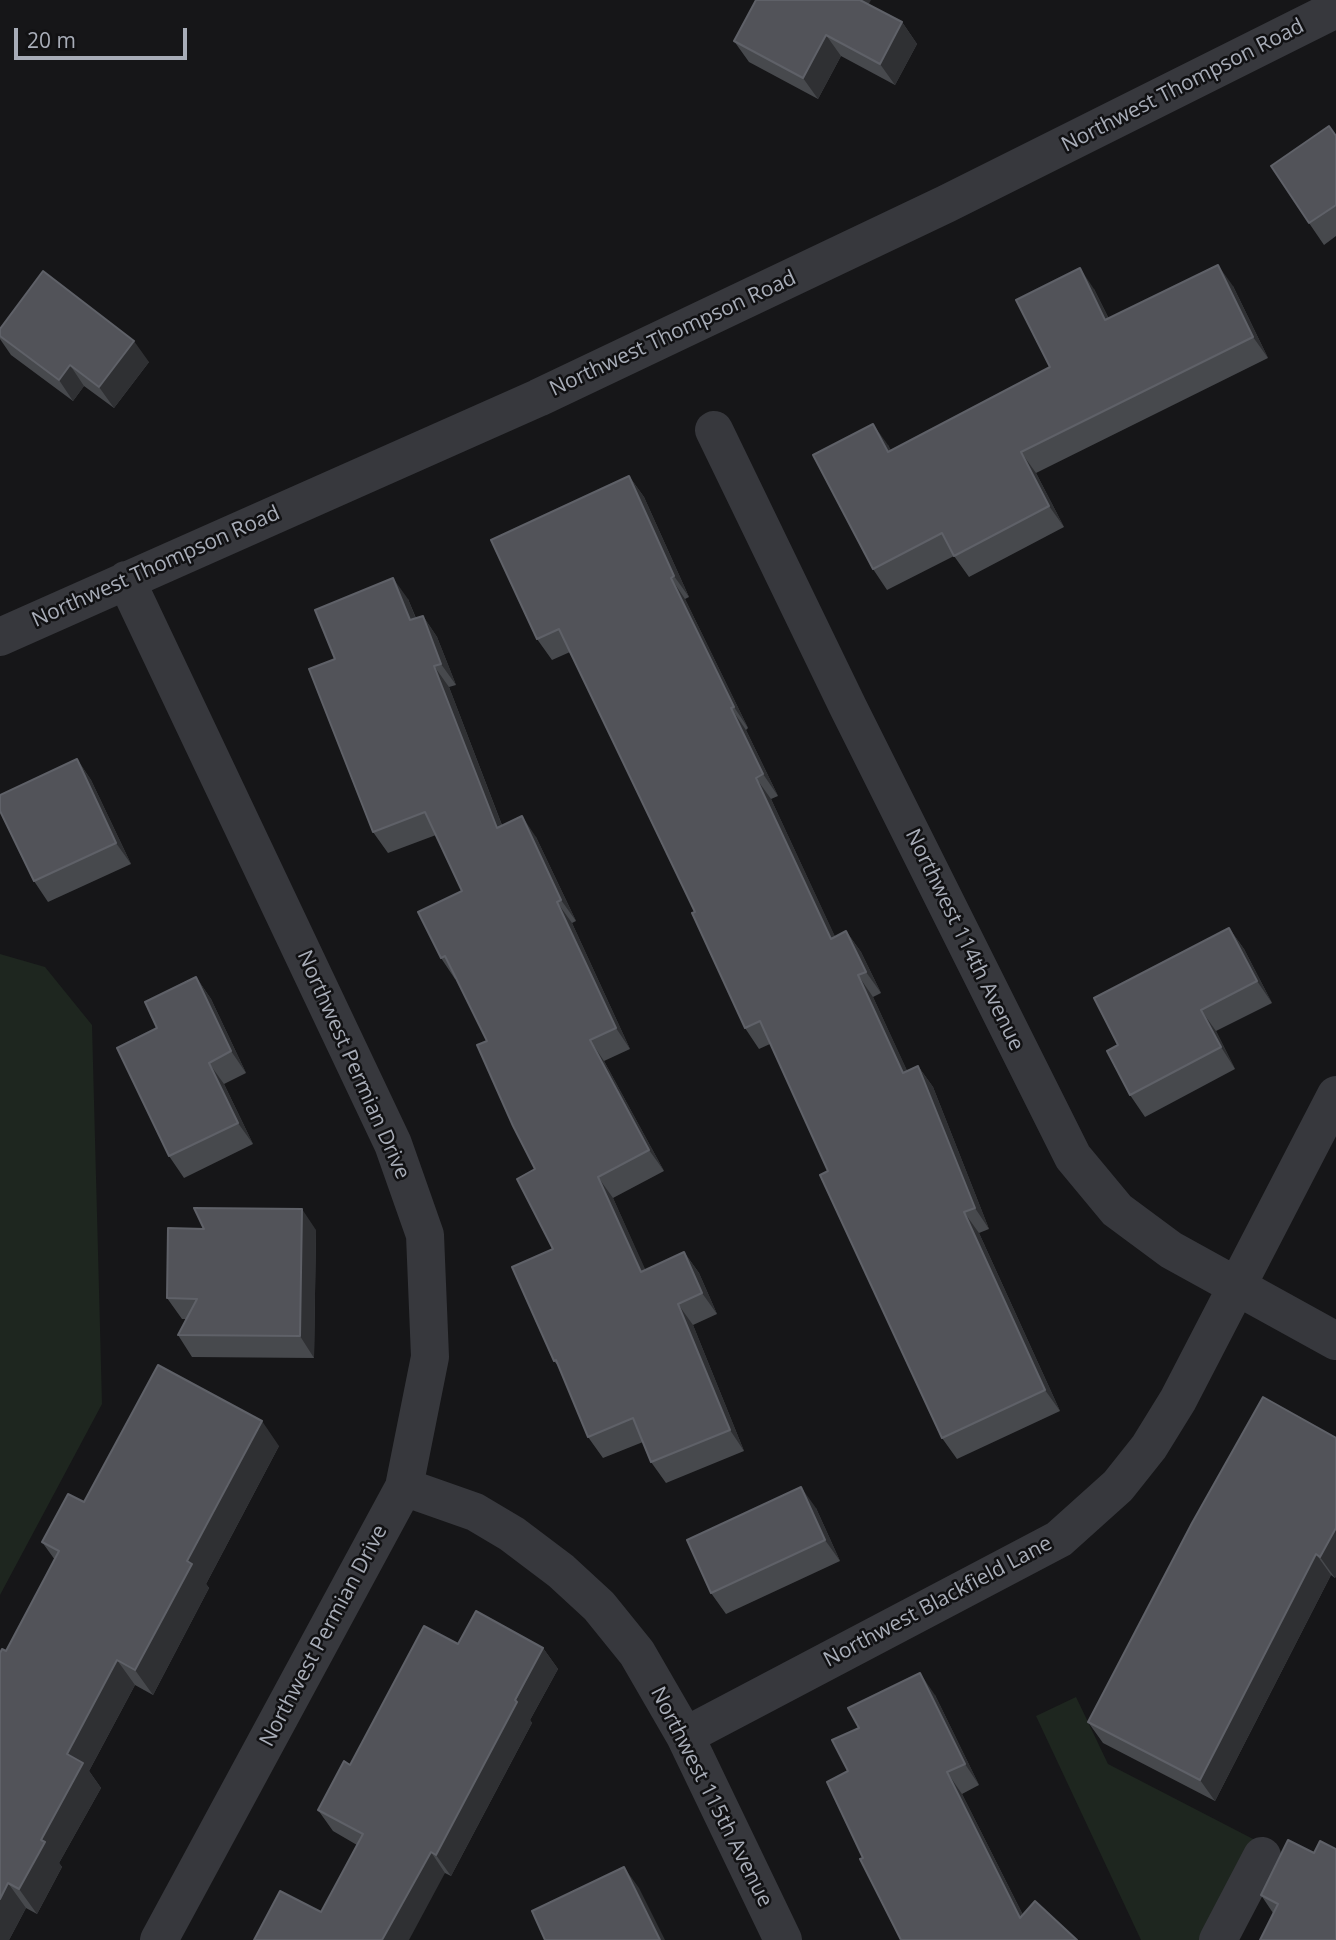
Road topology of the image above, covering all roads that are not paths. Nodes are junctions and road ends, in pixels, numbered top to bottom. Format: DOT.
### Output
graph roads {
  1 [pos="1336,9"];
  2 [pos="713,430"];
  3 [pos="127,580"];
  4 [pos="0,637"];
  5 [pos="1336,1095"];
  6 [pos="1236,1288"];
  7 [pos="1336,1341"];
  8 [pos="404,1487"];
  9 [pos="685,1736"];
  10 [pos="1262,1856"];
  11 [pos="159,1940"];
  12 [pos="783,1940"];
  13 [pos="1218,1940"];
  1 -- 3 [label="street, Northwest Thompson Road"];
  2 -- 6 [label="street, Northwest 114th Avenue"];
  3 -- 4 [label="street, Northwest Thompson Road"];
  3 -- 8 [label="street, Northwest Permian Drive"];
  5 -- 6 [label="street, Northwest Blackfield Lane"];
  6 -- 7 [label="street, Northwest 114th Avenue"];
  6 -- 9 [label="street, Northwest Blackfield Lane"];
  8 -- 9 [label="street, Northwest 115th Avenue"];
  8 -- 11 [label="street, Northwest Permian Drive"];
  9 -- 12 [label="street, Northwest 115th Avenue"];
  10 -- 13 [label="street"];
}
